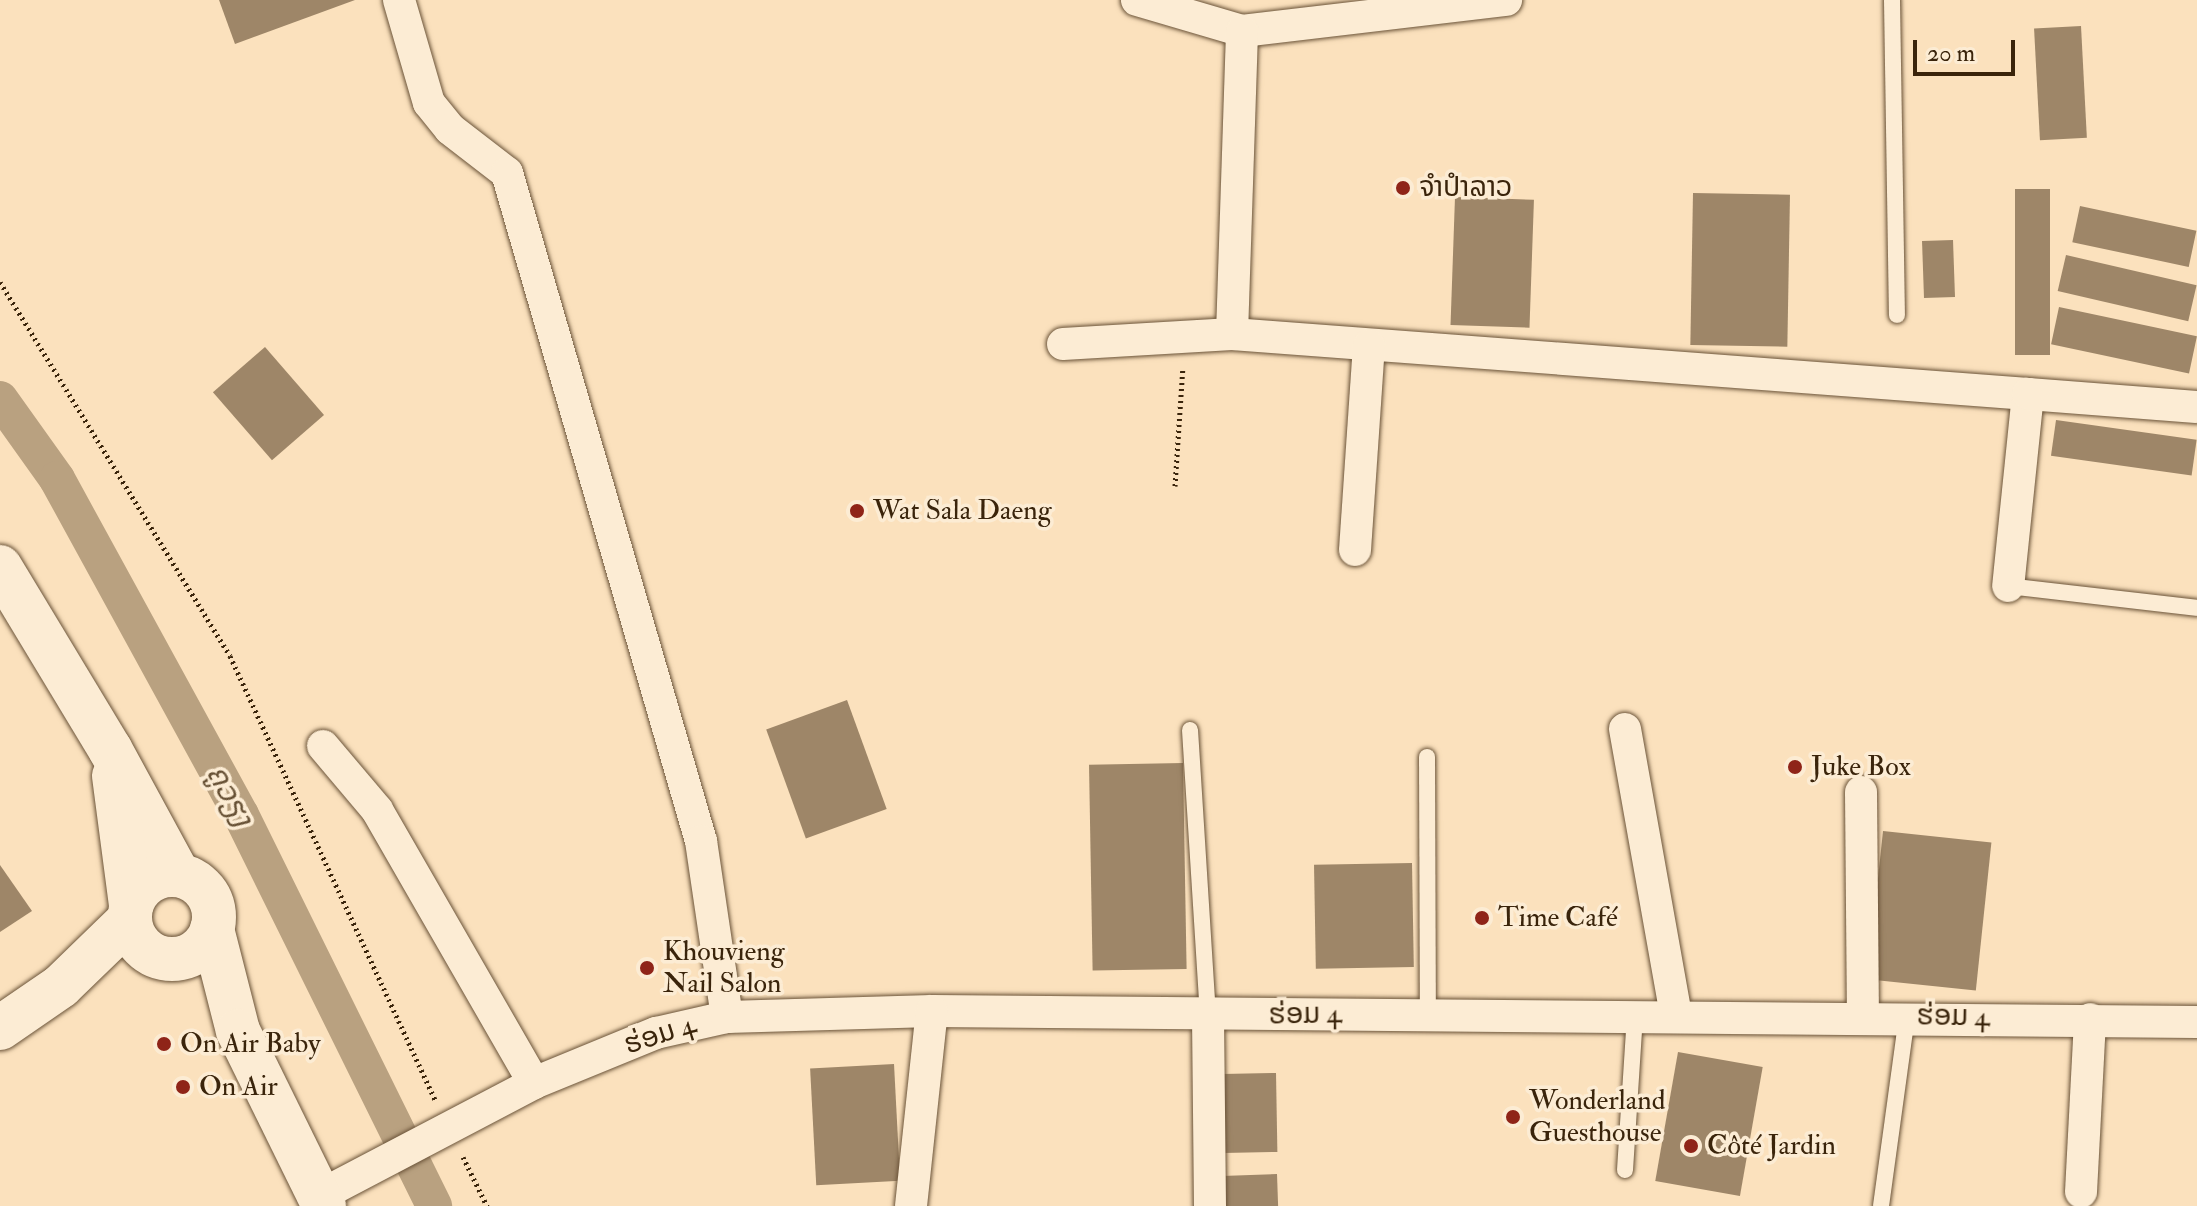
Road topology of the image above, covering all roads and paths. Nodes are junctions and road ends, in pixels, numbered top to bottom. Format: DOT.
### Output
graph roads {
  1 [pos="399,0"];
  2 [pos="1137,0"];
  3 [pos="1506,0"];
  4 [pos="1892,0"];
  5 [pos="1242,31"];
  6 [pos="0,282"];
  7 [pos="1897,315"];
  8 [pos="1232,334"];
  9 [pos="1185,338"];
  10 [pos="1063,344"];
  11 [pos="1369,345"];
  12 [pos="2028,394"];
  13 [pos="2197,407"];
  14 [pos="1175,486"];
  15 [pos="1355,550"];
  16 [pos="0,567"];
  17 [pos="2008,586"];
  18 [pos="2197,608"];
  19 [pos="1625,729"];
  20 [pos="1190,730"];
  21 [pos="323,746"];
  22 [pos="110,749"];
  23 [pos="1427,757"];
  24 [pos="1861,792"];
  25 [pos="178,874"];
  26 [pos="212,929"];
  27 [pos="145,935"];
  28 [pos="932,1011"];
  29 [pos="1428,1014"];
  30 [pos="1635,1015"];
  31 [pos="1676,1015"];
  32 [pos="1863,1015"];
  33 [pos="1208,1016"];
  34 [pos="1907,1016"];
  35 [pos="727,1017"];
  36 [pos="2090,1019"];
  37 [pos="2197,1022"];
  38 [pos="0,1028"];
  39 [pos="238,1031"];
  40 [pos="534,1083"];
  41 [pos="442,1128"];
  42 [pos="1625,1170"];
  43 [pos="2081,1192"];
  44 [pos="330,1194"];
  45 [pos="487,1206"];
  46 [pos="911,1206"];
  47 [pos="1210,1206"];
  48 [pos="1881,1206"];
  1 -- 35 [label="street"];
  2 -- 5 [label="street"];
  3 -- 5 [label="street"];
  4 -- 7 [label="lane"];
  5 -- 8 [label="street"];
  6 -- 41 [label="path"];
  8 -- 9 [label="street"];
  8 -- 11 [label="street"];
  9 -- 10 [label="street"];
  9 -- 14 [label="path"];
  11 -- 12 [label="street"];
  11 -- 15 [label="street"];
  12 -- 13 [label="street"];
  12 -- 17 [label="street"];
  16 -- 22 [label="street"];
  17 -- 18 [label="lane"];
  19 -- 31 [label="street"];
  20 -- 33 [label="lane"];
  21 -- 40 [label="street"];
  22 -- 25 [label="street"];
  22 -- 27 [label="street"];
  23 -- 29 [label="lane"];
  24 -- 32 [label="street"];
  25 -- 26 [label="street"];
  25 -- 27 [label="street"];
  26 -- 27 [label="street"];
  26 -- 39 [label="street"];
  27 -- 38 [label="street"];
  27 -- 39 [label="street"];
  28 -- 33 [label="street, ຮ່ອມ 4"];
  28 -- 35 [label="street, ຮ່ອມ 4"];
  28 -- 46 [label="street"];
  29 -- 30 [label="street, ຮ່ອມ 4"];
  29 -- 33 [label="street, ຮ່ອມ 4"];
  30 -- 31 [label="street, ຮ່ອມ 4"];
  30 -- 42 [label="lane"];
  31 -- 32 [label="street, ຮ່ອມ 4"];
  32 -- 34 [label="street, ຮ່ອມ 4"];
  33 -- 47 [label="street"];
  34 -- 36 [label="street, ຮ່ອມ 4"];
  34 -- 48 [label="lane"];
  35 -- 40 [label="street, ຮ່ອມ 4"];
  36 -- 37 [label="street, ຮ່ອມ 4"];
  36 -- 43 [label="street"];
  39 -- 44 [label="street"];
  40 -- 41 [label="street, ຮ່ອມ 4"];
  41 -- 44 [label="street, ຮ່ອມ 4"];
  41 -- 45 [label="path"];
}
